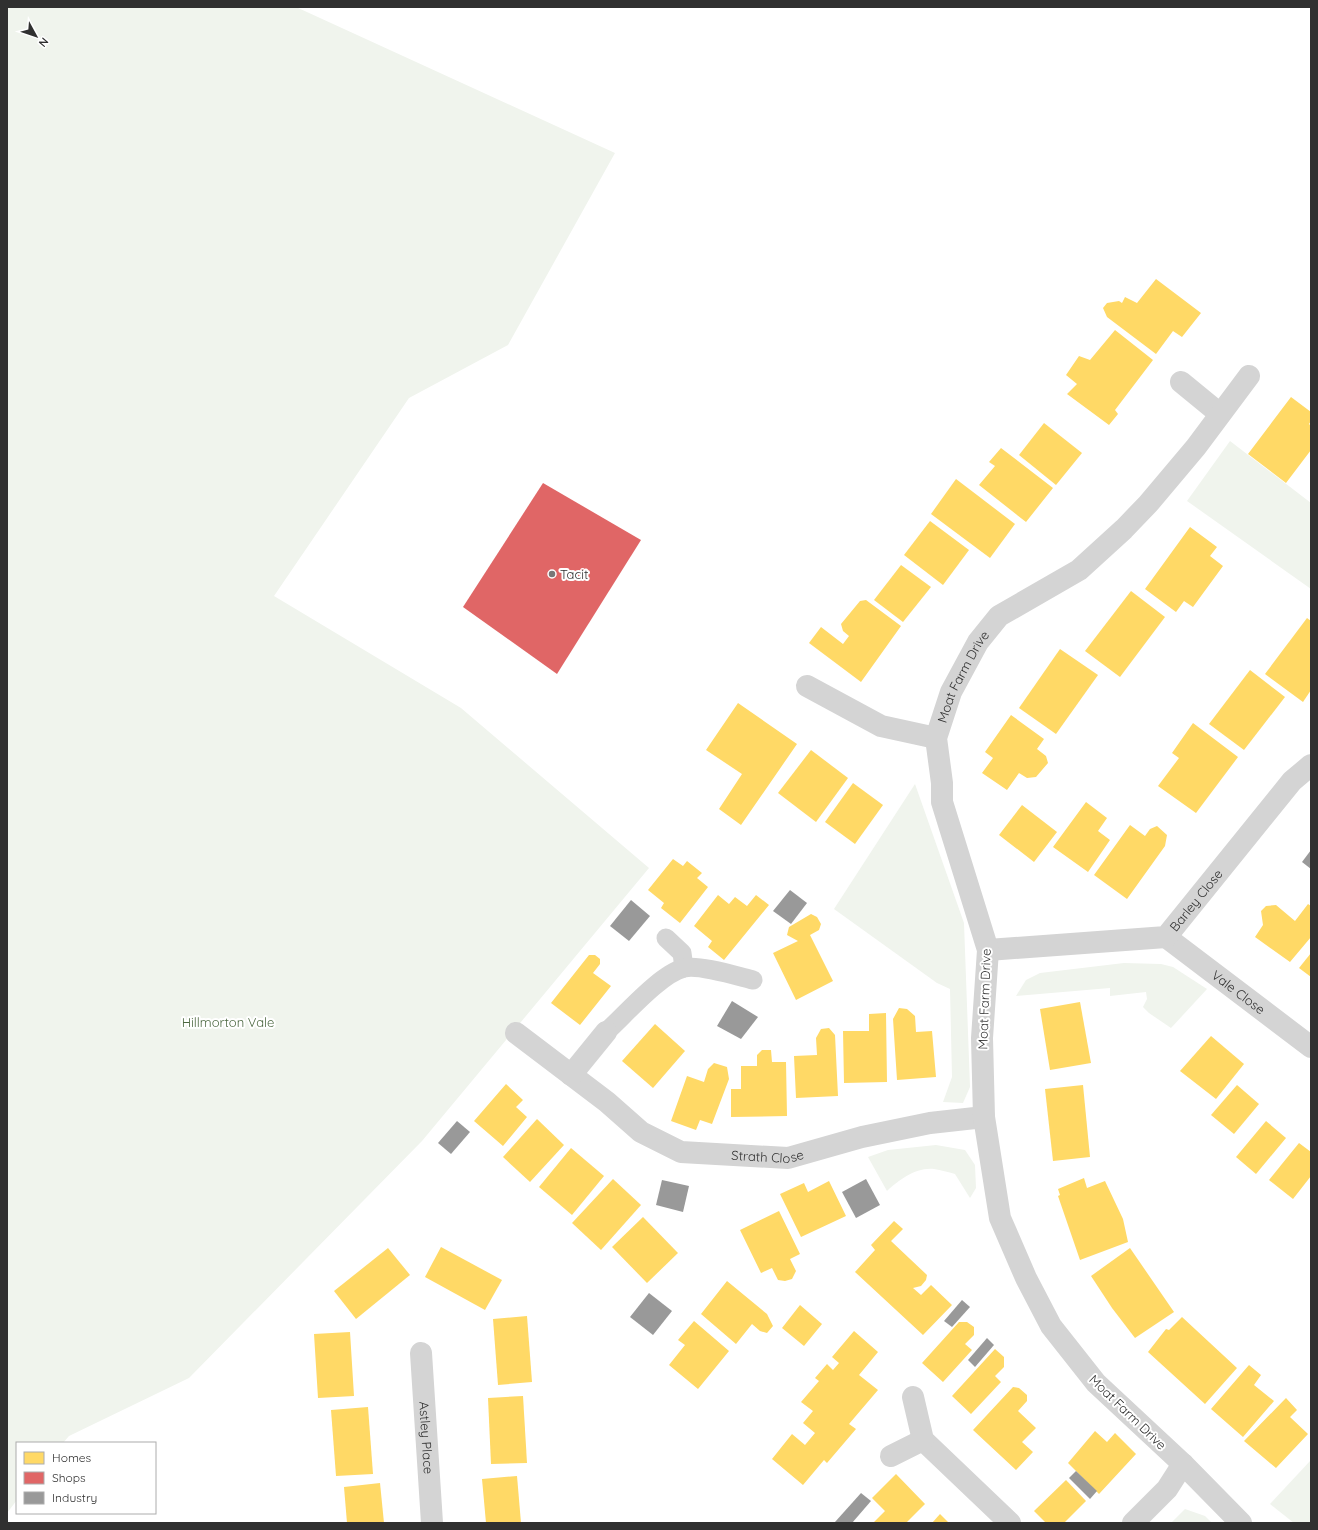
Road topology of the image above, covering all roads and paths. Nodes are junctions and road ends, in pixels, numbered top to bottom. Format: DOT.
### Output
graph roads {
  1 [pos="1249,376"];
  2 [pos="1181,382"];
  3 [pos="1220,414"];
  4 [pos="807,686"];
  5 [pos="936,738"];
  6 [pos="1311,765"];
  7 [pos="1166,937"];
  8 [pos="666,938"];
  9 [pos="988,950"];
  10 [pos="684,968"];
  11 [pos="752,980"];
  12 [pos="516,1032"];
  13 [pos="606,1032"];
  14 [pos="1311,1047"];
  15 [pos="571,1075"];
  16 [pos="984,1117"];
  17 [pos="421,1353"];
  18 [pos="914,1397"];
  19 [pos="923,1440"];
  20 [pos="891,1456"];
  21 [pos="1182,1464"];
  22 [pos="432,1523"];
  23 [pos="1010,1523"];
  24 [pos="1133,1523"];
  25 [pos="1241,1523"];
  1 -- 3 [label="street, Moat Farm Drive"];
  2 -- 3 [label="street"];
  3 -- 5 [label="street, Moat Farm Drive"];
  4 -- 5 [label="street"];
  5 -- 9 [label="street, Moat Farm Drive"];
  6 -- 7 [label="street, Barley Close"];
  7 -- 9 [label="street, Barley Close"];
  7 -- 14 [label="street, Vale Close"];
  8 -- 10 [label="lane"];
  9 -- 16 [label="street, Moat Farm Drive"];
  10 -- 11 [label="lane"];
  10 -- 13 [label="lane"];
  12 -- 15 [label="street, Strath Close"];
  13 -- 15 [label="street"];
  15 -- 16 [label="street, Strath Close"];
  16 -- 21 [label="street, Moat Farm Drive"];
  17 -- 22 [label="street, Astley Place"];
  18 -- 19 [label="street"];
  19 -- 20 [label="street"];
  19 -- 23 [label="street"];
  21 -- 24 [label="street"];
  21 -- 25 [label="street, Moat Farm Drive"];
}
